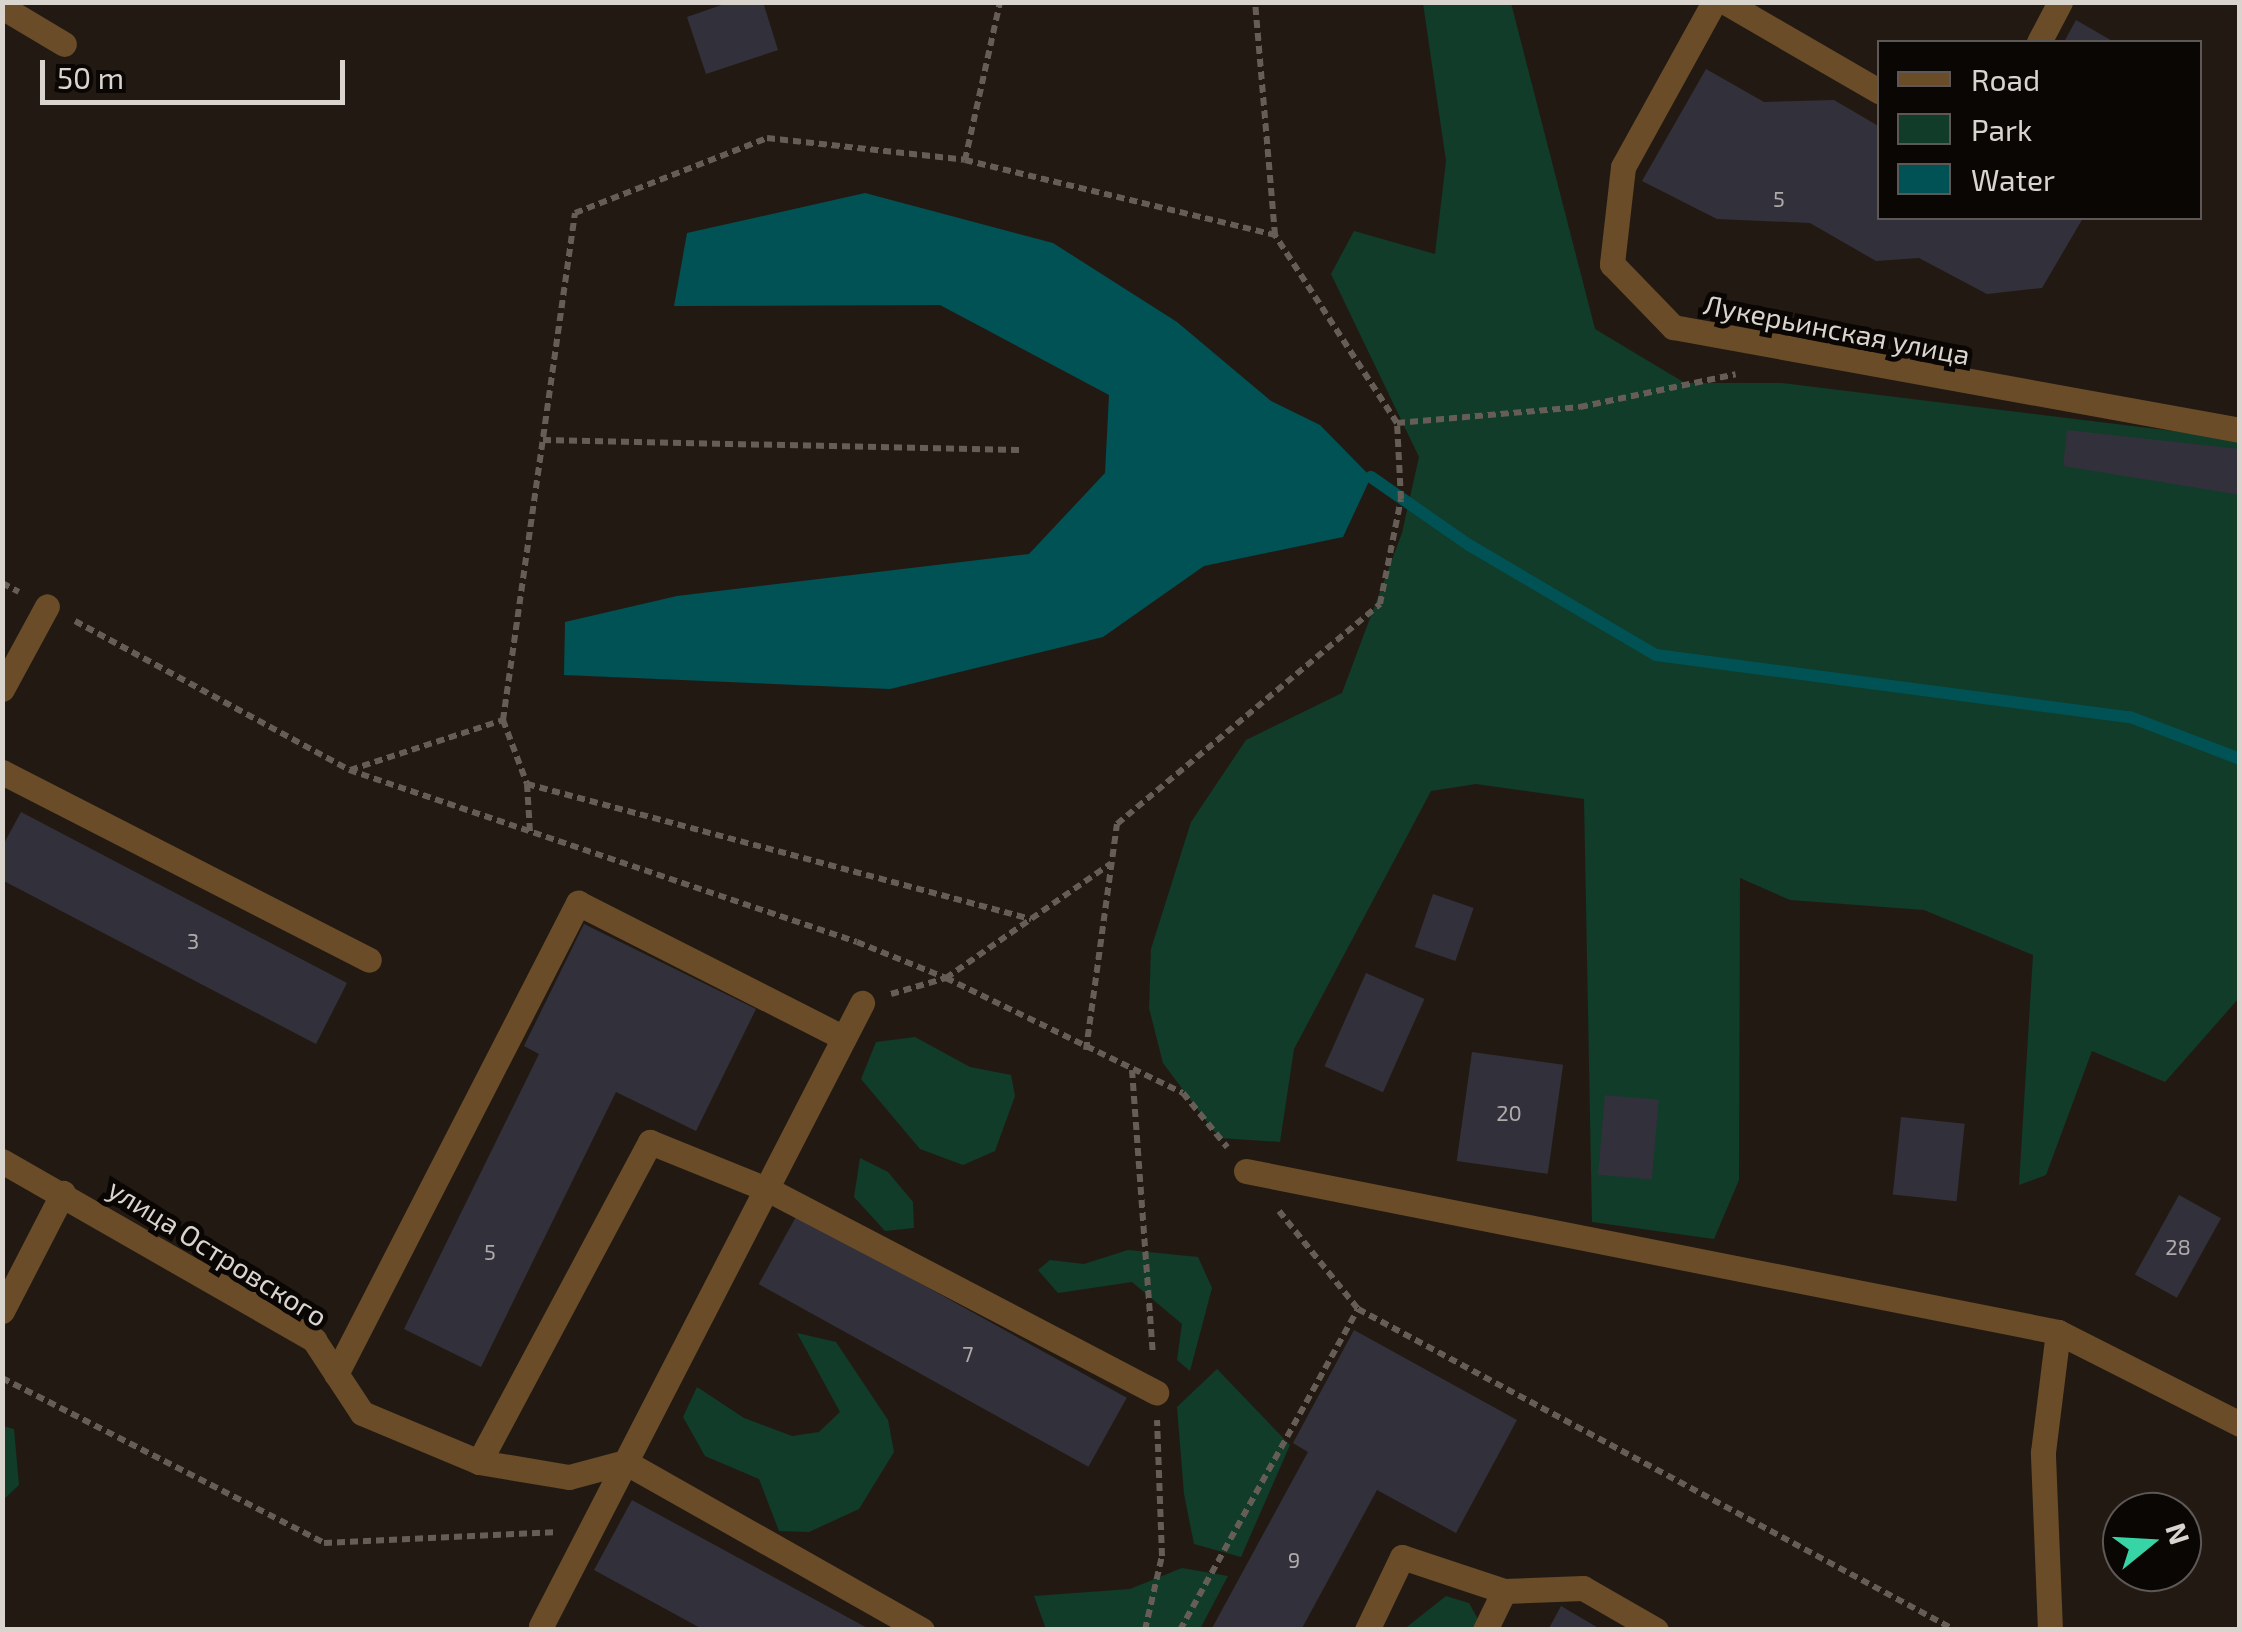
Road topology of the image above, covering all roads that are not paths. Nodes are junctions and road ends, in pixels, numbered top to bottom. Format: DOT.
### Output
graph roads {
  1 [pos="1714,2"];
  2 [pos="1726,2"];
  3 [pos="2060,2"];
  4 [pos="2,6"];
  5 [pos="2040,40"];
  6 [pos="64,44"];
  7 [pos="1877,90"];
  8 [pos="2240,430"];
  9 [pos="47,606"];
  10 [pos="2,689"];
  11 [pos="2,772"];
  12 [pos="369,960"];
  13 [pos="862,1003"];
  14 [pos="844,1038"];
  15 [pos="2,1160"];
  16 [pos="1246,1171"];
  17 [pos="768,1190"];
  18 [pos="63,1193"];
  19 [pos="2,1311"];
  20 [pos="2058,1332"];
  21 [pos="336,1374"];
  22 [pos="1156,1392"];
  23 [pos="2240,1424"];
  24 [pos="479,1462"];
  25 [pos="625,1462"];
  26 [pos="1504,1591"];
  27 [pos="541,1626"];
  28 [pos="922,1630"];
  29 [pos="1367,1630"];
  30 [pos="1484,1630"];
  31 [pos="1656,1630"];
  32 [pos="2050,1630"];
  1 -- 8 [label="street, Лукерьинская улица"];
  2 -- 7 [label="street"];
  3 -- 5 [label="street"];
  4 -- 6 [label="street"];
  9 -- 10 [label="street"];
  11 -- 12 [label="street"];
  13 -- 14 [label="street"];
  14 -- 17 [label="street"];
  14 -- 21 [label="street"];
  15 -- 18 [label="street, улица Островского"];
  16 -- 20 [label="street"];
  17 -- 22 [label="street"];
  17 -- 24 [label="street"];
  17 -- 25 [label="street"];
  18 -- 19 [label="street"];
  18 -- 21 [label="street, улица Островского"];
  20 -- 23 [label="street"];
  20 -- 32 [label="street"];
  21 -- 24 [label="street, улица Островского"];
  24 -- 25 [label="street, улица Островского"];
  25 -- 27 [label="street"];
  25 -- 28 [label="street"];
  26 -- 29 [label="street"];
  26 -- 30 [label="street"];
  26 -- 31 [label="street"];
}
